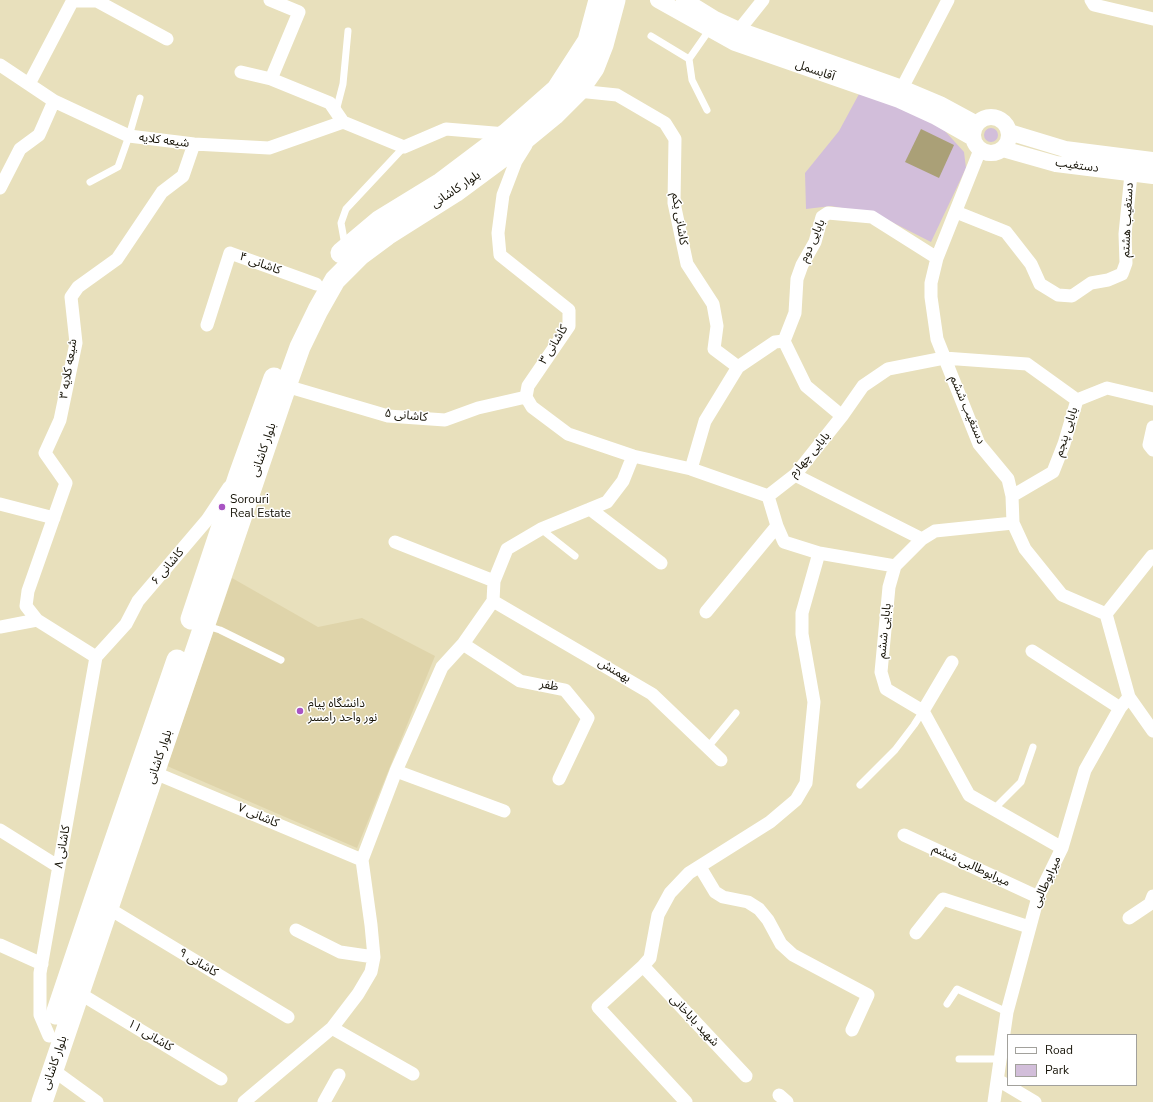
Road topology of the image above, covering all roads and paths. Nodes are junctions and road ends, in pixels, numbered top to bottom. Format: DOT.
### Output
graph roads {
  1 [pos="270,0"];
  2 [pos="658,0"];
  3 [pos="684,0"];
  4 [pos="763,0"];
  5 [pos="948,0"];
  6 [pos="1091,0"];
  7 [pos="73,1"];
  8 [pos="610,1"];
  9 [pos="1153,19"];
  10 [pos="710,29"];
  11 [pos="739,30"];
  12 [pos="348,31"];
  13 [pos="651,36"];
  14 [pos="167,39"];
  15 [pos="689,59"];
  16 [pos="0,65"];
  17 [pos="241,72"];
  18 [pos="271,79"];
  19 [pos="29,84"];
  20 [pos="902,88"];
  21 [pos="578,91"];
  22 [pos="140,98"];
  23 [pos="54,101"];
  24 [pos="707,110"];
  25 [pos="339,117"];
  26 [pos="533,132"];
  27 [pos="1009,132"];
  28 [pos="506,134"];
  29 [pos="129,136"];
  30 [pos="977,137"];
  31 [pos="194,144"];
  32 [pos="404,147"];
  33 [pos="1003,149"];
  34 [pos="1153,160"];
  35 [pos="1131,174"];
  36 [pos="1153,176"];
  37 [pos="90,182"];
  38 [pos="0,188"];
  39 [pos="956,212"];
  40 [pos="346,248"];
  41 [pos="937,258"];
  42 [pos="316,284"];
  43 [pos="207,325"];
  44 [pos="784,342"];
  45 [pos="944,358"];
  46 [pos="738,366"];
  47 [pos="286,386"];
  48 [pos="526,397"];
  49 [pos="1153,399"];
  50 [pos="1077,400"];
  51 [pos="842,416"];
  52 [pos="1153,427"];
  53 [pos="1153,450"];
  54 [pos="633,456"];
  55 [pos="692,470"];
  56 [pos="239,475"];
  57 [pos="795,475"];
  58 [pos="768,496"];
  59 [pos="1012,496"];
  60 [pos="0,504"];
  61 [pos="590,509"];
  62 [pos="54,518"];
  63 [pos="1013,522"];
  64 [pos="777,526"];
  65 [pos="540,530"];
  66 [pos="922,539"];
  67 [pos="395,542"];
  68 [pos="819,553"];
  69 [pos="1153,553"];
  70 [pos="575,556"];
  71 [pos="660,563"];
  72 [pos="895,566"];
  73 [pos="494,581"];
  74 [pos="493,601"];
  75 [pos="706,612"];
  76 [pos="1106,614"];
  77 [pos="37,620"];
  78 [pos="204,625"];
  79 [pos="0,627"];
  80 [pos="462,644"];
  81 [pos="1032,651"];
  82 [pos="96,657"];
  83 [pos="281,660"];
  84 [pos="952,662"];
  85 [pos="1129,697"];
  86 [pos="1120,708"];
  87 [pos="923,711"];
  88 [pos="736,714"];
  89 [pos="1153,731"];
  90 [pos="708,746"];
  91 [pos="1033,747"];
  92 [pos="721,760"];
  93 [pos="148,770"];
  94 [pos="396,771"];
  95 [pos="559,780"];
  96 [pos="860,785"];
  97 [pos="994,809"];
  98 [pos="504,811"];
  99 [pos="0,830"];
  100 [pos="904,835"];
  101 [pos="1062,848"];
  102 [pos="362,860"];
  103 [pos="59,867"];
  104 [pos="700,867"];
  105 [pos="1153,896"];
  106 [pos="1038,897"];
  107 [pos="108,908"];
  108 [pos="1130,918"];
  109 [pos="1030,927"];
  110 [pos="296,930"];
  111 [pos="916,932"];
  112 [pos="0,945"];
  113 [pos="374,957"];
  114 [pos="42,964"];
  115 [pos="643,966"];
  116 [pos="79,993"];
  117 [pos="947,1004"];
  118 [pos="1007,1012"];
  119 [pos="288,1017"];
  120 [pos="332,1028"];
  121 [pos="852,1030"];
  122 [pos="49,1036"];
  123 [pos="959,1059"];
  124 [pos="1001,1059"];
  125 [pos="52,1070"];
  126 [pos="413,1074"];
  127 [pos="339,1075"];
  128 [pos="746,1076"];
  129 [pos="221,1079"];
  130 [pos="998,1080"];
  131 [pos="1007,1085"];
  132 [pos="1008,1086"];
  133 [pos="26,1102"];
  134 [pos="42,1102"];
  135 [pos="97,1102"];
  136 [pos="244,1102"];
  137 [pos="324,1102"];
  138 [pos="686,1102"];
  139 [pos="994,1102"];
  140 [pos="1035,1102"];
  1 -- 18 [label="street"];
  2 -- 10 [label="street, آقابسمل"];
  3 -- 11 [label="street, آقابسمل"];
  4 -- 11 [label="street"];
  5 -- 20 [label="street"];
  6 -- 9 [label="street"];
  7 -- 14 [label="street"];
  7 -- 19 [label="street"];
  8 -- 21 [label="main road, بلوار کاشانی"];
  8 -- 28 [label="main road, بلوار کاشانی"];
  10 -- 15 [label="lane"];
  10 -- 30 [label="street, آقابسمل"];
  11 -- 20 [label="street, آقابسمل"];
  12 -- 25 [label="lane"];
  13 -- 15 [label="lane"];
  15 -- 24 [label="lane"];
  16 -- 19 [label="street, شیعه کلایه"];
  17 -- 18 [label="street"];
  18 -- 25 [label="street"];
  19 -- 23 [label="street, شیعه کلایه"];
  20 -- 30 [label="street, آقابسمل"];
  21 -- 26 [label="main road, بلوار کاشانی"];
  21 -- 46 [label="street, کاشانی یکم"];
  22 -- 29 [label="lane"];
  23 -- 29 [label="street, شیعه کلایه"];
  23 -- 38 [label="street"];
  25 -- 31 [label="street, شیعه کلایه"];
  25 -- 32 [label="street"];
  26 -- 47 [label="main road, بلوار کاشانی"];
  26 -- 48 [label="street, کاشانی ۳"];
  27 -- 30 [label="street"];
  27 -- 33 [label="street"];
  27 -- 34 [label="street, دستغیب"];
  28 -- 32 [label="street"];
  28 -- 40 [label="main road, بلوار کاشانی"];
  29 -- 31 [label="street, شیعه کلایه"];
  29 -- 37 [label="lane"];
  30 -- 33 [label="street"];
  30 -- 39 [label="street, دستغیب ششم"];
  31 -- 62 [label="street, شیعه کلایه ۳"];
  32 -- 40 [label="lane"];
  33 -- 35 [label="street, دستغیب"];
  35 -- 36 [label="street, دستغیب"];
  35 -- 39 [label="street, دستغیب هشتم"];
  39 -- 41 [label="street, دستغیب ششم"];
  40 -- 42 [label="main road, بلوار کاشانی"];
  41 -- 44 [label="street, بابایی دوم"];
  41 -- 45 [label="street, دستغیب ششم"];
  42 -- 43 [label="street, کاشانی ۴"];
  42 -- 56 [label="main road, بلوار کاشانی"];
  44 -- 46 [label="street"];
  44 -- 51 [label="street"];
  45 -- 50 [label="street, بابایی چهارم"];
  45 -- 51 [label="street, بابایی چهارم"];
  45 -- 59 [label="street, دستغیب ششم"];
  46 -- 55 [label="street"];
  47 -- 48 [label="street, کاشانی ۵"];
  47 -- 78 [label="main road, بلوار کاشانی"];
  48 -- 54 [label="street"];
  49 -- 50 [label="street, بابایی پنجم"];
  50 -- 59 [label="street, بابایی پنجم"];
  51 -- 57 [label="street, بابایی چهارم"];
  52 -- 53 [label="street"];
  54 -- 55 [label="street"];
  54 -- 61 [label="street"];
  55 -- 58 [label="street"];
  56 -- 82 [label="street, کاشانی ۶"];
  56 -- 93 [label="main road, بلوار کاشانی"];
  57 -- 58 [label="street, بابایی چهارم"];
  57 -- 66 [label="street"];
  58 -- 64 [label="street"];
  59 -- 63 [label="street, دستغیب ششم"];
  60 -- 62 [label="street"];
  61 -- 65 [label="street"];
  61 -- 71 [label="street"];
  62 -- 77 [label="street, شیعه کلایه ۳"];
  63 -- 66 [label="street, بابایی ششم"];
  63 -- 76 [label="street, دستغیب ششم"];
  64 -- 68 [label="street"];
  64 -- 75 [label="street"];
  65 -- 70 [label="lane"];
  65 -- 73 [label="street"];
  66 -- 72 [label="street, بابایی ششم"];
  67 -- 73 [label="street"];
  68 -- 72 [label="street"];
  68 -- 104 [label="street"];
  69 -- 76 [label="street"];
  72 -- 87 [label="street, بابایی ششم"];
  73 -- 74 [label="street"];
  74 -- 80 [label="street"];
  74 -- 90 [label="street, بهمنش"];
  76 -- 85 [label="street"];
  77 -- 79 [label="street"];
  77 -- 82 [label="street"];
  78 -- 83 [label="lane"];
  78 -- 93 [label="main road, بلوار کاشانی"];
  80 -- 94 [label="street"];
  80 -- 95 [label="street, ظفر"];
  81 -- 86 [label="street"];
  82 -- 103 [label="street, کاشانی ۸"];
  84 -- 87 [label="street"];
  85 -- 86 [label="street, میرابوطالبی"];
  85 -- 89 [label="street"];
  86 -- 101 [label="street, میرابوطالبی"];
  87 -- 96 [label="lane"];
  87 -- 97 [label="street"];
  88 -- 90 [label="lane"];
  90 -- 92 [label="street, بهمنش"];
  91 -- 97 [label="lane"];
  93 -- 102 [label="street, کاشانی ۷"];
  93 -- 107 [label="main road, بلوار کاشانی"];
  93 -- 122 [label="main road, بلوار کاشانی"];
  94 -- 98 [label="street"];
  94 -- 102 [label="street"];
  97 -- 101 [label="street"];
  99 -- 103 [label="street"];
  100 -- 106 [label="street, میرابوطالبی ششم"];
  101 -- 106 [label="street, میرابوطالبی"];
  102 -- 113 [label="street"];
  103 -- 114 [label="street, کاشانی ۸"];
  104 -- 115 [label="street"];
  104 -- 121 [label="street"];
  105 -- 108 [label="street"];
  106 -- 109 [label="street, میرابوطالبی"];
  107 -- 116 [label="main road, بلوار کاشانی"];
  107 -- 119 [label="street, کاشانی ۹"];
  109 -- 111 [label="street"];
  109 -- 118 [label="street, میرابوطالبی"];
  110 -- 113 [label="street"];
  112 -- 114 [label="street"];
  113 -- 120 [label="street"];
  114 -- 122 [label="street, کاشانی ۸"];
  115 -- 128 [label="street, شهید باباخانی"];
  115 -- 138 [label="street"];
  116 -- 125 [label="main road, بلوار کاشانی"];
  116 -- 129 [label="street, کاشانی ۱۱"];
  117 -- 118 [label="lane"];
  118 -- 124 [label="street, میرابوطالبی"];
  120 -- 126 [label="street"];
  120 -- 136 [label="street"];
  122 -- 133 [label="main road, بلوار کاشانی"];
  123 -- 124 [label="lane"];
  124 -- 130 [label="street, میرابوطالبی"];
  125 -- 134 [label="main road, بلوار کاشانی"];
  125 -- 135 [label="street"];
  127 -- 137 [label="street"];
  130 -- 131 [label="street"];
  130 -- 139 [label="street, میرابوطالبی"];
  132 -- 140 [label="street"];
}
